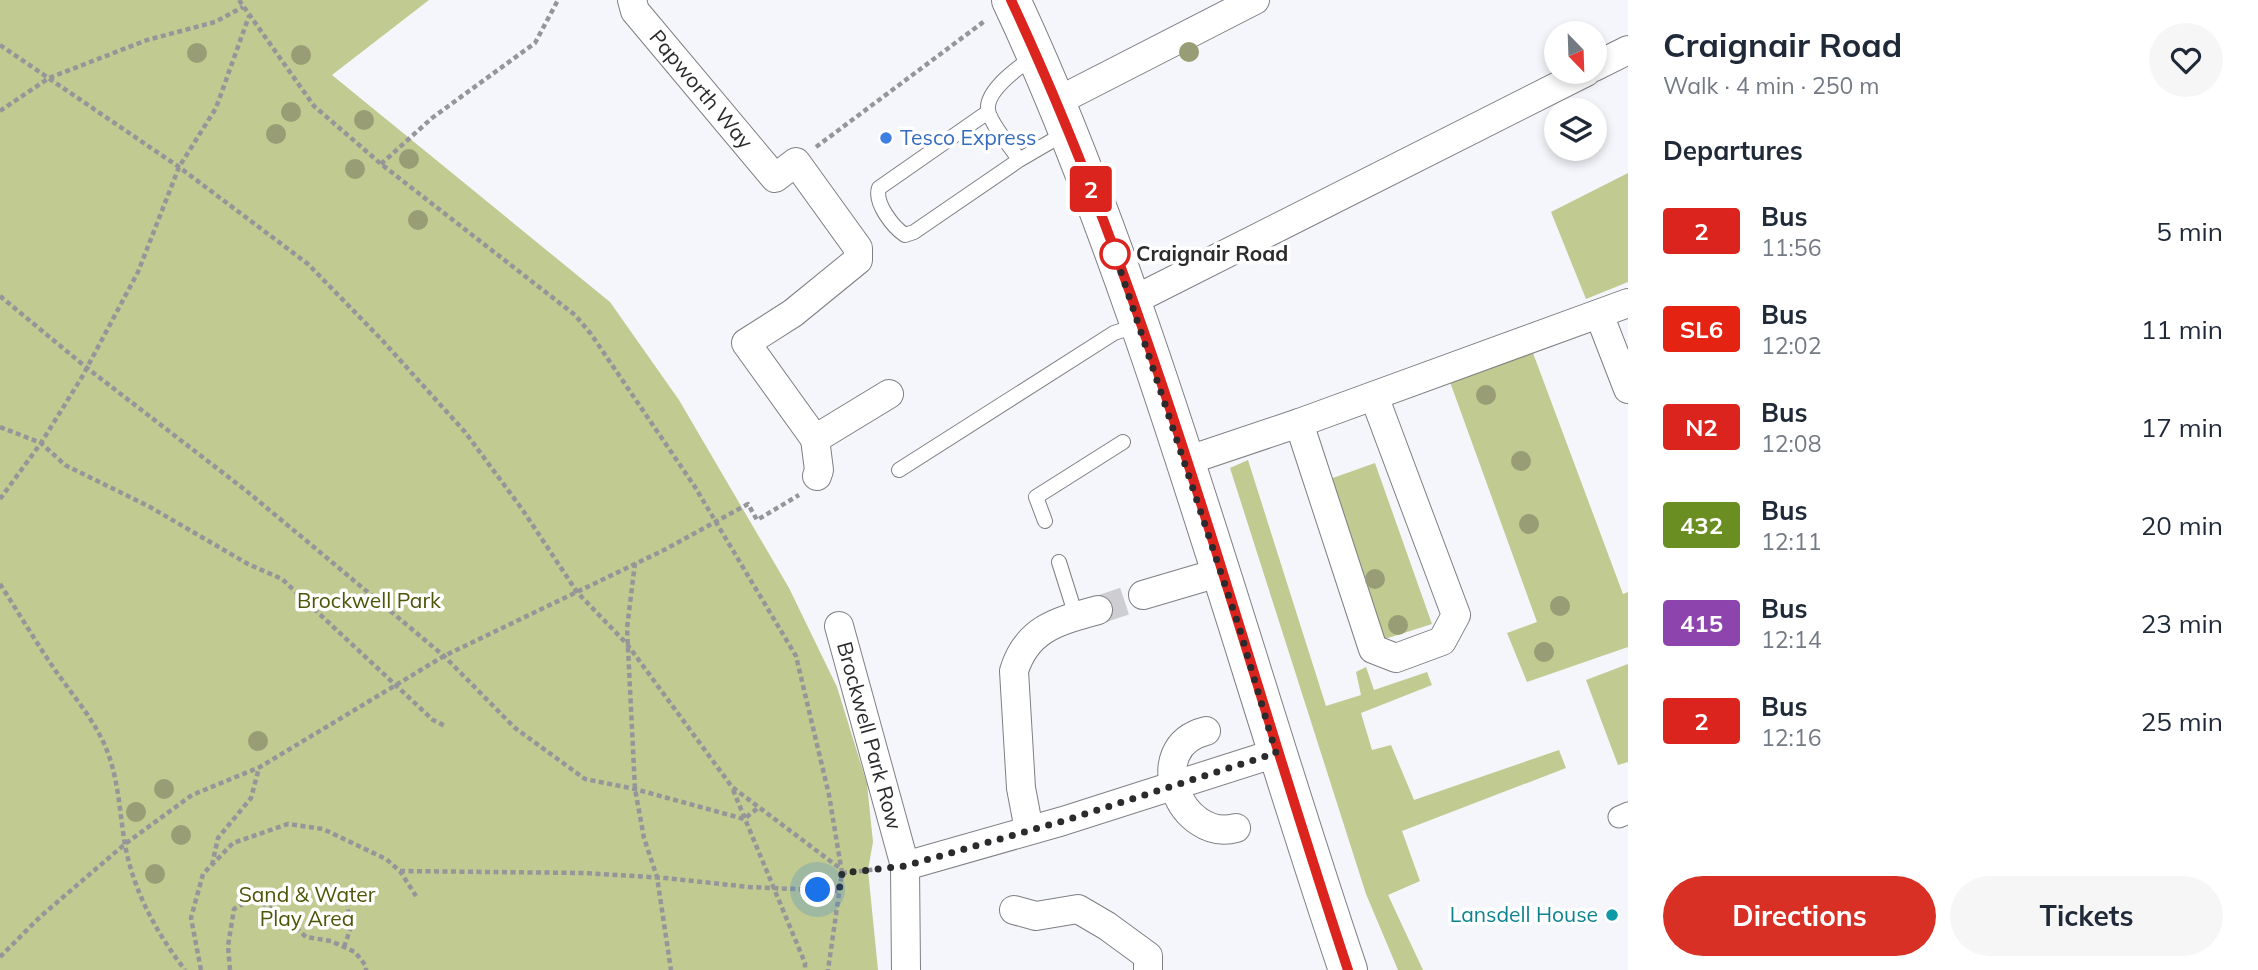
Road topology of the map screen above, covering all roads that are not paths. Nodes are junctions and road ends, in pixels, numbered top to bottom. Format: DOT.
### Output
graph roads {
  1 [pos="632,0"];
  2 [pos="1255,0"];
  3 [pos="1012,2"];
  4 [pos="1628,50"];
  5 [pos="1036,54"];
  6 [pos="1607,60"];
  7 [pos="1562,84"];
  8 [pos="988,112"];
  9 [pos="1062,117"];
  10 [pos="1019,160"];
  11 [pos="1628,303"];
  12 [pos="1135,312"];
  13 [pos="1599,314"];
  14 [pos="1628,389"];
  15 [pos="889,394"];
  16 [pos="1374,396"];
  17 [pos="1299,423"];
  18 [pos="815,439"];
  19 [pos="1123,442"];
  20 [pos="1186,461"];
  21 [pos="899,470"];
  22 [pos="817,476"];
  23 [pos="1045,522"];
  24 [pos="1059,562"];
  25 [pos="1221,572"];
  26 [pos="1143,595"];
  27 [pos="1087,613"];
  28 [pos="839,626"];
  29 [pos="1206,731"];
  30 [pos="1276,753"];
  31 [pos="1175,786"];
  32 [pos="1236,828"];
  33 [pos="1029,830"];
  34 [pos="905,866"];
  35 [pos="1014,910"];
  36 [pos="906,970"];
  37 [pos="1148,970"];
  38 [pos="1348,970"];
  1 -- 18 [label="street, Papworth Way"];
  2 -- 9 [label="street"];
  3 -- 5 [label="main road"];
  4 -- 6 [label="street"];
  5 -- 8 [label="lane"];
  5 -- 9 [label="main road"];
  7 -- 12 [label="street"];
  8 -- 10 [label="lane"];
  8 -- 10 [label="lane"];
  9 -- 10 [label="lane"];
  9 -- 12 [label="main road"];
  11 -- 13 [label="street"];
  12 -- 20 [label="main road"];
  12 -- 21 [label="lane"];
  13 -- 14 [label="street"];
  13 -- 16 [label="street"];
  15 -- 18 [label="street"];
  16 -- 17 [label="street"];
  16 -- 17 [label="street"];
  17 -- 20 [label="street"];
  18 -- 22 [label="street"];
  19 -- 23 [label="lane"];
  20 -- 25 [label="main road"];
  24 -- 27 [label="lane"];
  25 -- 26 [label="street"];
  25 -- 30 [label="main road"];
  27 -- 33 [label="street"];
  28 -- 34 [label="street, Brockwell Park Row"];
  29 -- 31 [label="street"];
  30 -- 31 [label="street"];
  30 -- 38 [label="main road"];
  31 -- 32 [label="street"];
  31 -- 33 [label="street"];
  33 -- 34 [label="street"];
  34 -- 36 [label="street, Brockwell Park Row"];
  35 -- 37 [label="street"];
}
